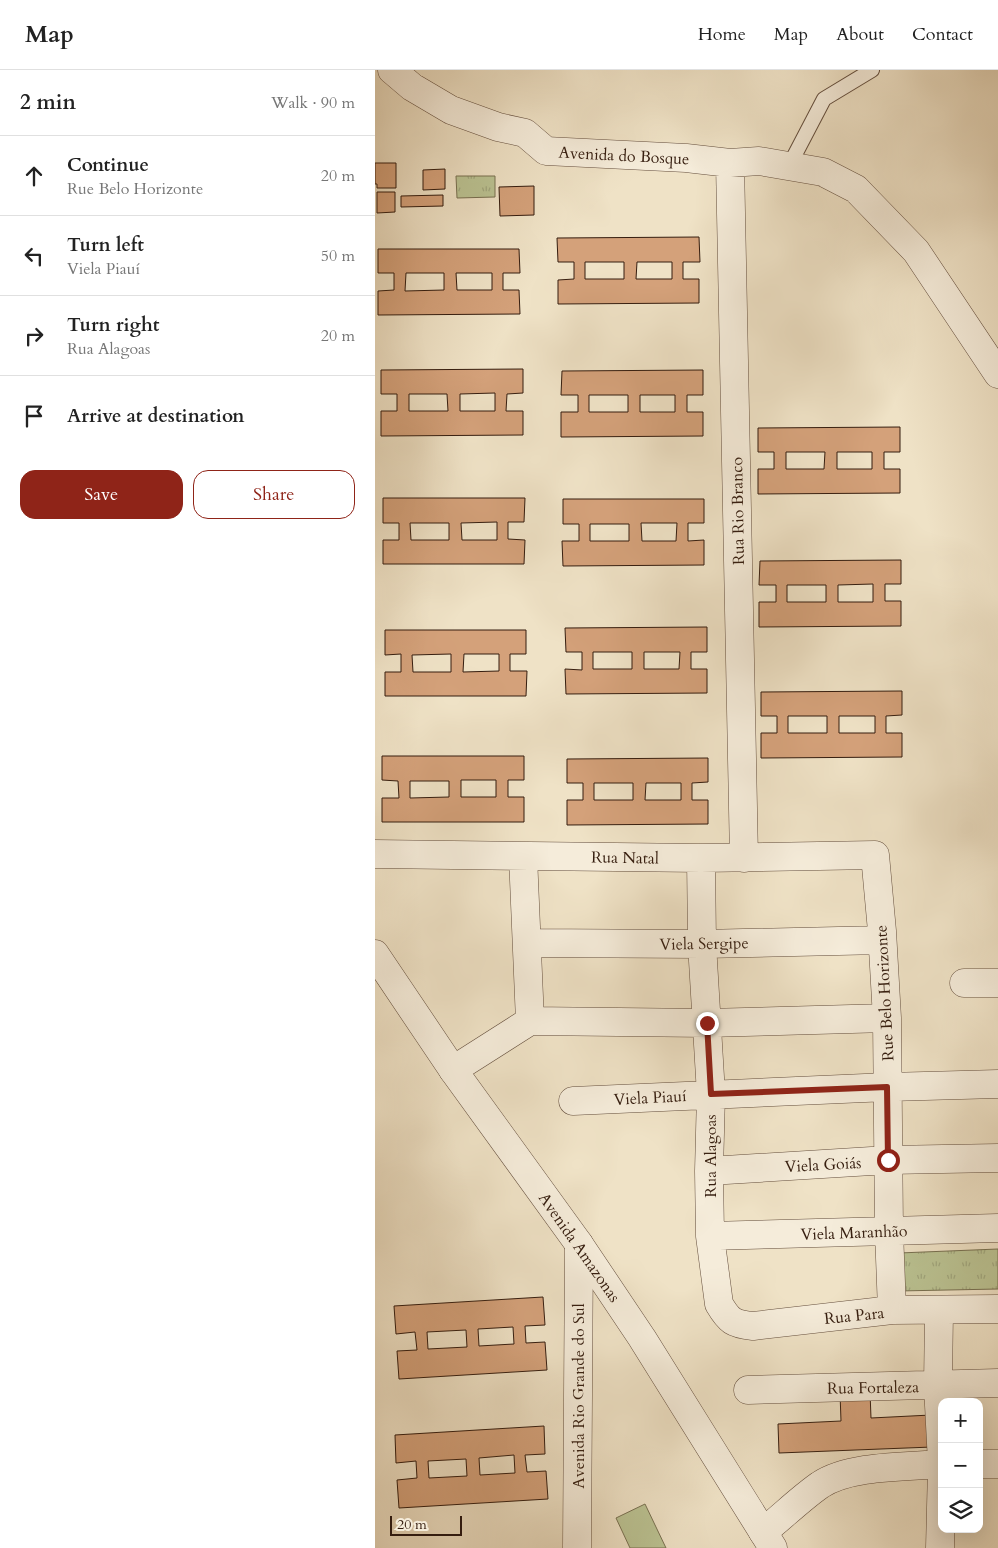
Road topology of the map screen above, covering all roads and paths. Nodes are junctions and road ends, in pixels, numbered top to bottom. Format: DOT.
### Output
graph roads {
  1 [pos="391,70"];
  2 [pos="872,70"];
  3 [pos="729,163"];
  4 [pos="789,166"];
  5 [pos="998,374"];
  6 [pos="375,854"];
  7 [pos="875,855"];
  8 [pos="523,856"];
  9 [pos="701,858"];
  10 [pos="745,858"];
  11 [pos="882,940"];
  12 [pos="527,943"];
  13 [pos="702,944"];
  14 [pos="375,954"];
  15 [pos="964,983"];
  16 [pos="998,983"];
  17 [pos="887,1018"];
  18 [pos="530,1021"];
  19 [pos="707,1023"];
  20 [pos="453,1070"];
  21 [pos="998,1084"];
  22 [pos="887,1087"];
  23 [pos="711,1094"];
  24 [pos="573,1100"];
  25 [pos="998,1158"];
  26 [pos="888,1160"];
  27 [pos="709,1170"];
  28 [pos="998,1228"];
  29 [pos="889,1231"];
  30 [pos="710,1236"];
  31 [pos="579,1244"];
  32 [pos="719,1304"];
  33 [pos="998,1309"];
  34 [pos="892,1310"];
  35 [pos="939,1310"];
  36 [pos="998,1383"];
  37 [pos="938,1386"];
  38 [pos="748,1390"];
  39 [pos="941,1443"];
  40 [pos="938,1463"];
  41 [pos="983,1464"];
  42 [pos="998,1464"];
  43 [pos="942,1488"];
  44 [pos="768,1540"];
  45 [pos="577,1548"];
  46 [pos="940,1548"];
  1 -- 3 [label="street, Avenida do Bosque"];
  2 -- 4 [label="lane"];
  3 -- 4 [label="street, Avenida do Bosque"];
  3 -- 10 [label="street, Rua Rio Branco"];
  4 -- 5 [label="street, Avenida do Bosque"];
  6 -- 8 [label="street, Rua Natal"];
  7 -- 10 [label="street, Rua Natal"];
  7 -- 11 [label="street, Rue Belo Horizonte"];
  8 -- 9 [label="street, Rua Natal"];
  8 -- 12 [label="street"];
  9 -- 10 [label="street, Rua Natal"];
  9 -- 13 [label="street, Rua Alagoas"];
  11 -- 13 [label="street, Viela Sergipe"];
  11 -- 17 [label="street, Rue Belo Horizonte"];
  12 -- 13 [label="street, Viela Sergipe"];
  12 -- 18 [label="street"];
  13 -- 19 [label="street, Rua Alagoas"];
  14 -- 20 [label="street, Avenida Amazonas"];
  15 -- 16 [label="street"];
  17 -- 19 [label="street"];
  17 -- 22 [label="street, Rue Belo Horizonte"];
  18 -- 19 [label="street"];
  18 -- 20 [label="street"];
  19 -- 23 [label="street, Rua Alagoas"];
  20 -- 31 [label="street, Avenida Amazonas"];
  21 -- 22 [label="street, Viela Piauí"];
  22 -- 23 [label="street, Viela Piauí"];
  22 -- 26 [label="street, Rue Belo Horizonte"];
  23 -- 24 [label="street, Viela Piauí"];
  23 -- 27 [label="street, Rua Alagoas"];
  25 -- 26 [label="street, Viela Goiás"];
  26 -- 27 [label="street, Viela Goiás"];
  26 -- 29 [label="street, Rue Belo Horizonte"];
  27 -- 30 [label="street, Rua Alagoas"];
  28 -- 29 [label="street, Viela Maranhão"];
  29 -- 30 [label="street, Viela Maranhão"];
  29 -- 34 [label="street, Rue Belo Horizonte"];
  30 -- 32 [label="street, Rua Alagoas"];
  31 -- 44 [label="street, Avenida Amazonas"];
  31 -- 45 [label="street, Avenida Rio Grande do Sul"];
  32 -- 34 [label="street, Rua Para"];
  33 -- 35 [label="street, Rua Para"];
  34 -- 35 [label="street, Rua Para"];
  35 -- 37 [label="street"];
  36 -- 37 [label="street, Rua Fortaleza"];
  37 -- 38 [label="street, Rua Fortaleza"];
  37 -- 39 [label="street"];
  40 -- 44 [label="street"];
  41 -- 42 [label="street"];
  43 -- 46 [label="street"];
}
